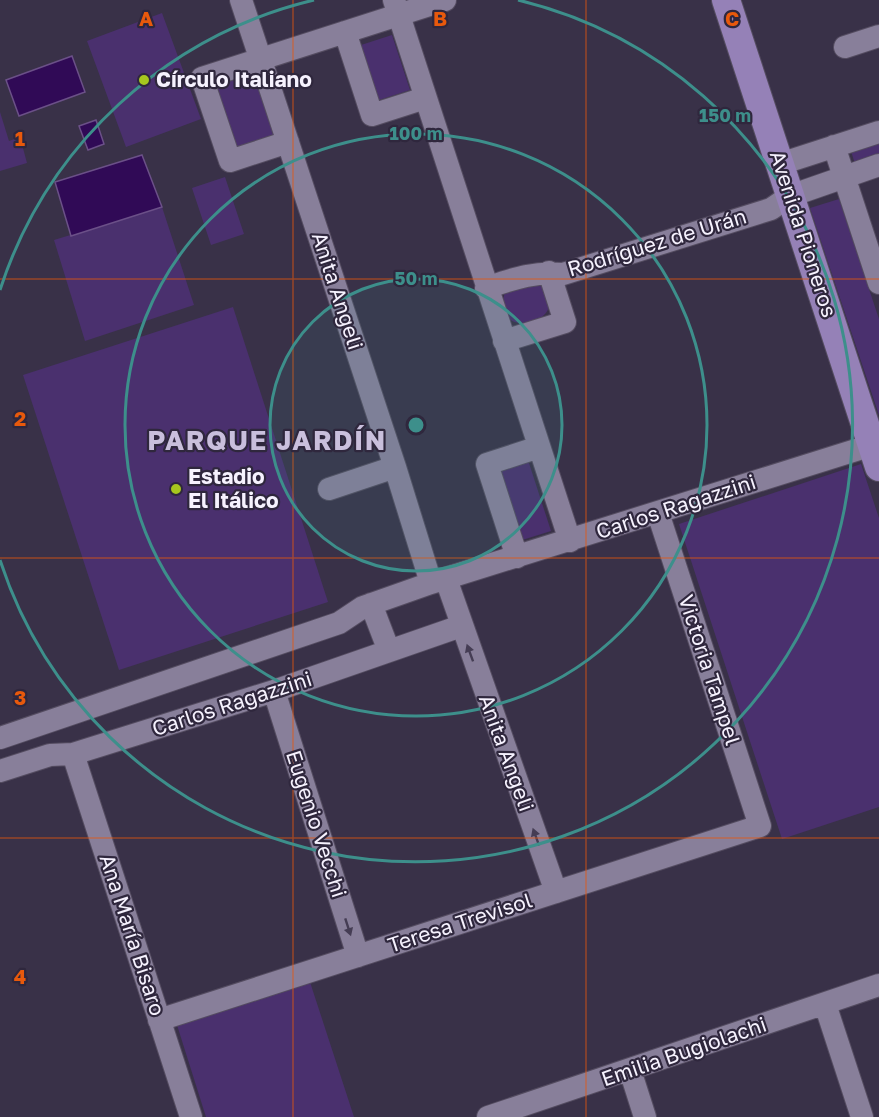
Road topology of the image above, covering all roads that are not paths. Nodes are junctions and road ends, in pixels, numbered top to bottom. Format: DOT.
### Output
graph roads {
  1 [pos="241,0"];
  2 [pos="445,0"];
  3 [pos="726,0"];
  4 [pos="396,7"];
  5 [pos="345,32"];
  6 [pos="879,36"];
  7 [pos="845,47"];
  8 [pos="260,59"];
  9 [pos="425,98"];
  10 [pos="879,132"];
  11 [pos="288,142"];
  12 [pos="834,147"];
  13 [pos="780,164"];
  14 [pos="879,165"];
  15 [pos="844,177"];
  16 [pos="790,196"];
  17 [pos="549,272"];
  18 [pos="879,283"];
  19 [pos="486,288"];
  20 [pos="504,341"];
  21 [pos="539,447"];
  22 [pos="875,456"];
  23 [pos="395,467"];
  24 [pos="329,489"];
  25 [pos="658,513"];
  26 [pos="570,541"];
  27 [pos="517,557"];
  28 [pos="438,581"];
  29 [pos="367,606"];
  30 [pos="461,626"];
  31 [pos="389,651"];
  32 [pos="274,692"];
  33 [pos="0,738"];
  34 [pos="73,754"];
  35 [pos="0,771"];
  36 [pos="760,826"];
  37 [pos="556,892"];
  38 [pos="357,956"];
  39 [pos="879,985"];
  40 [pos="825,1004"];
  41 [pos="159,1020"];
  42 [pos="630,1071"];
  43 [pos="191,1117"];
  44 [pos="488,1117"];
  45 [pos="645,1117"];
  46 [pos="862,1117"];
  1 -- 8 [label="street, Anita Angeli"];
  2 -- 4 [label="street"];
  3 -- 13 [label="main road, Avenida Pioneros"];
  4 -- 5 [label="street"];
  4 -- 9 [label="street"];
  5 -- 8 [label="street"];
  5 -- 9 [label="street"];
  6 -- 7 [label="street"];
  8 -- 11 [label="street, Anita Angeli"];
  8 -- 11 [label="street"];
  9 -- 19 [label="street"];
  10 -- 12 [label="street"];
  11 -- 23 [label="street, Anita Angeli"];
  12 -- 13 [label="street"];
  12 -- 15 [label="street"];
  13 -- 16 [label="main road, Avenida Pioneros"];
  14 -- 15 [label="street, Rodríguez de Urán"];
  15 -- 16 [label="street, Rodríguez de Urán"];
  15 -- 18 [label="street"];
  16 -- 17 [label="street, Rodríguez de Urán"];
  16 -- 22 [label="main road, Avenida Pioneros"];
  17 -- 19 [label="street, Rodríguez de Urán"];
  17 -- 20 [label="street"];
  19 -- 20 [label="street"];
  20 -- 21 [label="street"];
  21 -- 26 [label="street"];
  21 -- 27 [label="street"];
  22 -- 25 [label="street, Carlos Ragazzini"];
  23 -- 24 [label="street"];
  23 -- 28 [label="street, Anita Angeli"];
  25 -- 26 [label="street, Carlos Ragazzini"];
  25 -- 36 [label="street, Victoria Tampel"];
  26 -- 27 [label="street, Carlos Ragazzini"];
  27 -- 28 [label="street, Carlos Ragazzini"];
  28 -- 29 [label="street, Carlos Ragazzini"];
  28 -- 30 [label="street, Anita Angeli"];
  29 -- 31 [label="street"];
  29 -- 33 [label="street, Carlos Ragazzini"];
  30 -- 31 [label="street, Carlos Ragazzini"];
  37 -- 30 [label="street, Anita Angeli, one-way"];
  31 -- 32 [label="street, Carlos Ragazzini"];
  32 -- 34 [label="street, Carlos Ragazzini"];
  32 -- 38 [label="street, Eugenio Vecchi, one-way"];
  34 -- 35 [label="street, Carlos Ragazzini"];
  34 -- 41 [label="street, Ana María Bisaro"];
  36 -- 37 [label="street, Teresa Trevisol"];
  37 -- 38 [label="street, Teresa Trevisol"];
  38 -- 41 [label="street, Teresa Trevisol"];
  39 -- 40 [label="street, Emilia Bugiolachi"];
  40 -- 42 [label="street, Emilia Bugiolachi"];
  40 -- 46 [label="street"];
  41 -- 43 [label="street, Ana María Bisaro"];
  42 -- 44 [label="street, Emilia Bugiolachi"];
  42 -- 45 [label="street"];
}
